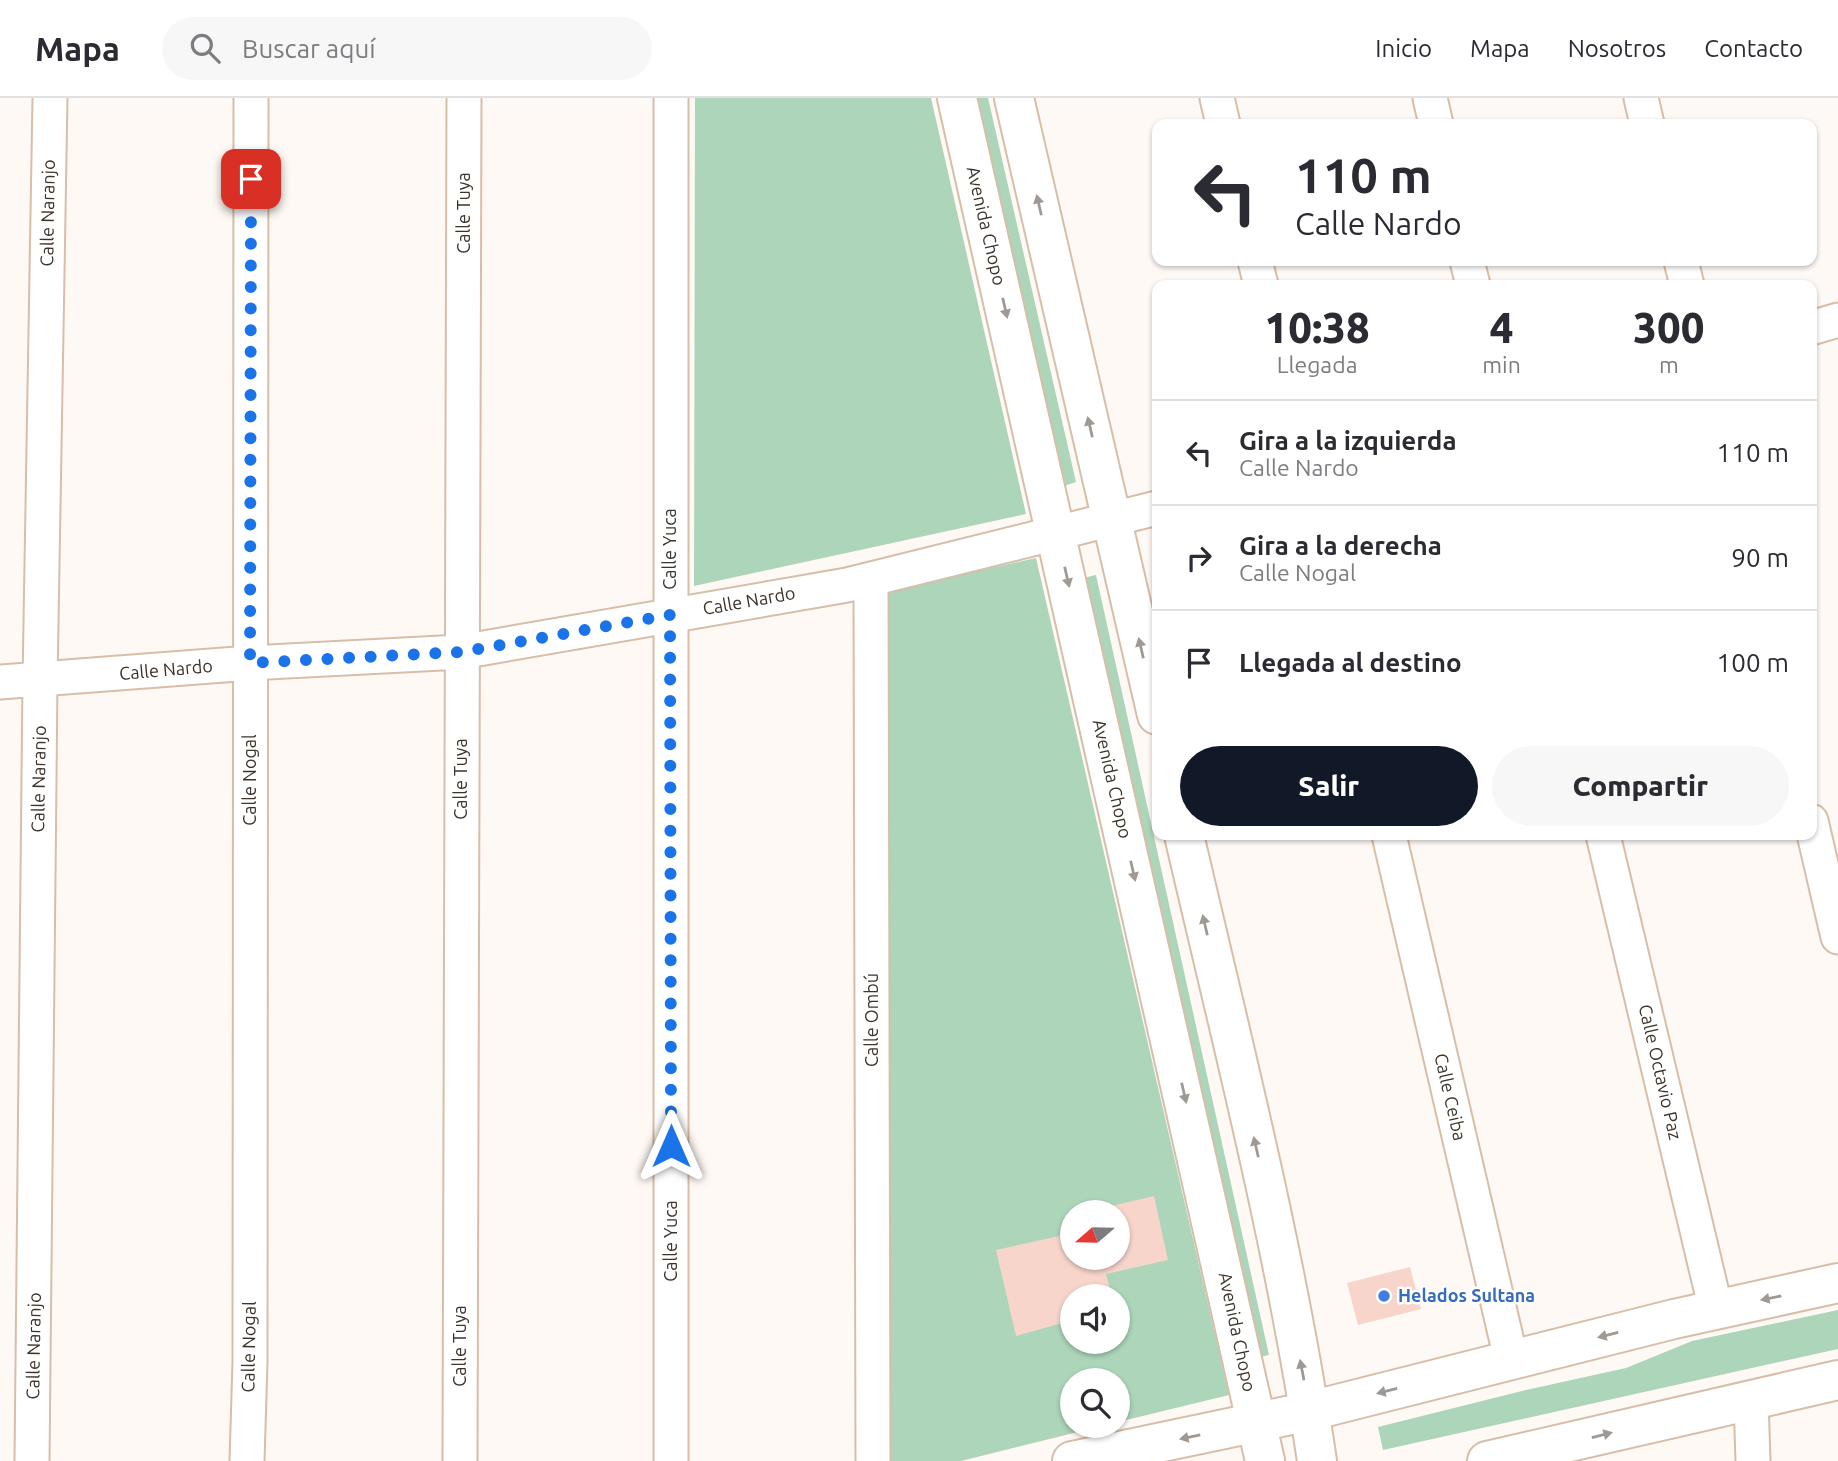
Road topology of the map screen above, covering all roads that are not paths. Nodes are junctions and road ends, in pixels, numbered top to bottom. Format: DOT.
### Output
graph roads {
  1 [pos="50,98"];
  2 [pos="251,98"];
  3 [pos="464,98"];
  4 [pos="671,98"];
  5 [pos="957,98"];
  6 [pos="1014,98"];
  7 [pos="1217,98"];
  8 [pos="1430,98"];
  9 [pos="1641,98"];
  10 [pos="1222,119"];
  11 [pos="1435,119"];
  12 [pos="1646,119"];
  13 [pos="1838,320"];
  14 [pos="1817,326"];
  15 [pos="1152,509"];
  16 [pos="1112,519"];
  17 [pos="1057,533"];
  18 [pos="871,579"];
  19 [pos="670,615"];
  20 [pos="461,652"];
  21 [pos="250,663"];
  22 [pos="40,681"];
  23 [pos="0,682"];
  24 [pos="1152,693"];
  25 [pos="1185,840"];
  26 [pos="1390,840"];
  27 [pos="1604,840"];
  28 [pos="1815,840"];
  29 [pos="1838,937"];
  30 [pos="1838,1283"];
  31 [pos="1716,1310"];
  32 [pos="1511,1359"];
  33 [pos="1838,1380"];
  34 [pos="1751,1399"];
  35 [pos="1310,1411"];
  36 [pos="1257,1423"];
  37 [pos="1546,1455"];
  38 [pos="32,1461"];
  39 [pos="247,1461"];
  40 [pos="460,1461"];
  41 [pos="671,1461"];
  42 [pos="873,1461"];
  43 [pos="1072,1461"];
  44 [pos="1265,1461"];
  45 [pos="1317,1461"];
  46 [pos="1487,1461"];
  47 [pos="1754,1461"];
  1 -- 22 [label="street, Calle Naranjo"];
  2 -- 21 [label="street, Calle Nogal"];
  3 -- 20 [label="street, Calle Tuya"];
  4 -- 19 [label="street, Calle Yuca"];
  5 -- 17 [label="street, Avenida Chopo, one-way"];
  16 -- 6 [label="street, one-way"];
  7 -- 10 [label="street"];
  8 -- 11 [label="street"];
  9 -- 12 [label="street"];
  13 -- 14 [label="street"];
  15 -- 16 [label="street, Calle Nardo"];
  16 -- 17 [label="street, Calle Nardo"];
  24 -- 16 [label="street, one-way"];
  17 -- 18 [label="street, Calle Nardo"];
  17 -- 36 [label="street, Avenida Chopo, one-way"];
  18 -- 19 [label="street, Calle Nardo"];
  18 -- 42 [label="street, Calle Ombú"];
  19 -- 20 [label="street, Calle Nardo"];
  19 -- 41 [label="street, Calle Yuca"];
  20 -- 21 [label="street, Calle Nardo"];
  20 -- 40 [label="street, Calle Tuya"];
  21 -- 22 [label="street, Calle Nardo"];
  21 -- 39 [label="street, Calle Nogal"];
  22 -- 23 [label="street, Calle Nardo"];
  22 -- 38 [label="street, Calle Naranjo"];
  35 -- 25 [label="street, one-way"];
  26 -- 32 [label="street, Calle Ceiba"];
  27 -- 31 [label="street, Calle Octavio Paz"];
  28 -- 29 [label="street"];
  30 -- 31 [label="street, one-way"];
  31 -- 32 [label="street, one-way"];
  32 -- 35 [label="street, one-way"];
  33 -- 34 [label="street"];
  37 -- 34 [label="street, one-way"];
  34 -- 47 [label="street"];
  35 -- 36 [label="street"];
  35 -- 45 [label="street"];
  36 -- 43 [label="street, one-way"];
  36 -- 44 [label="street, Avenida Chopo"];
  37 -- 46 [label="street"];
}
